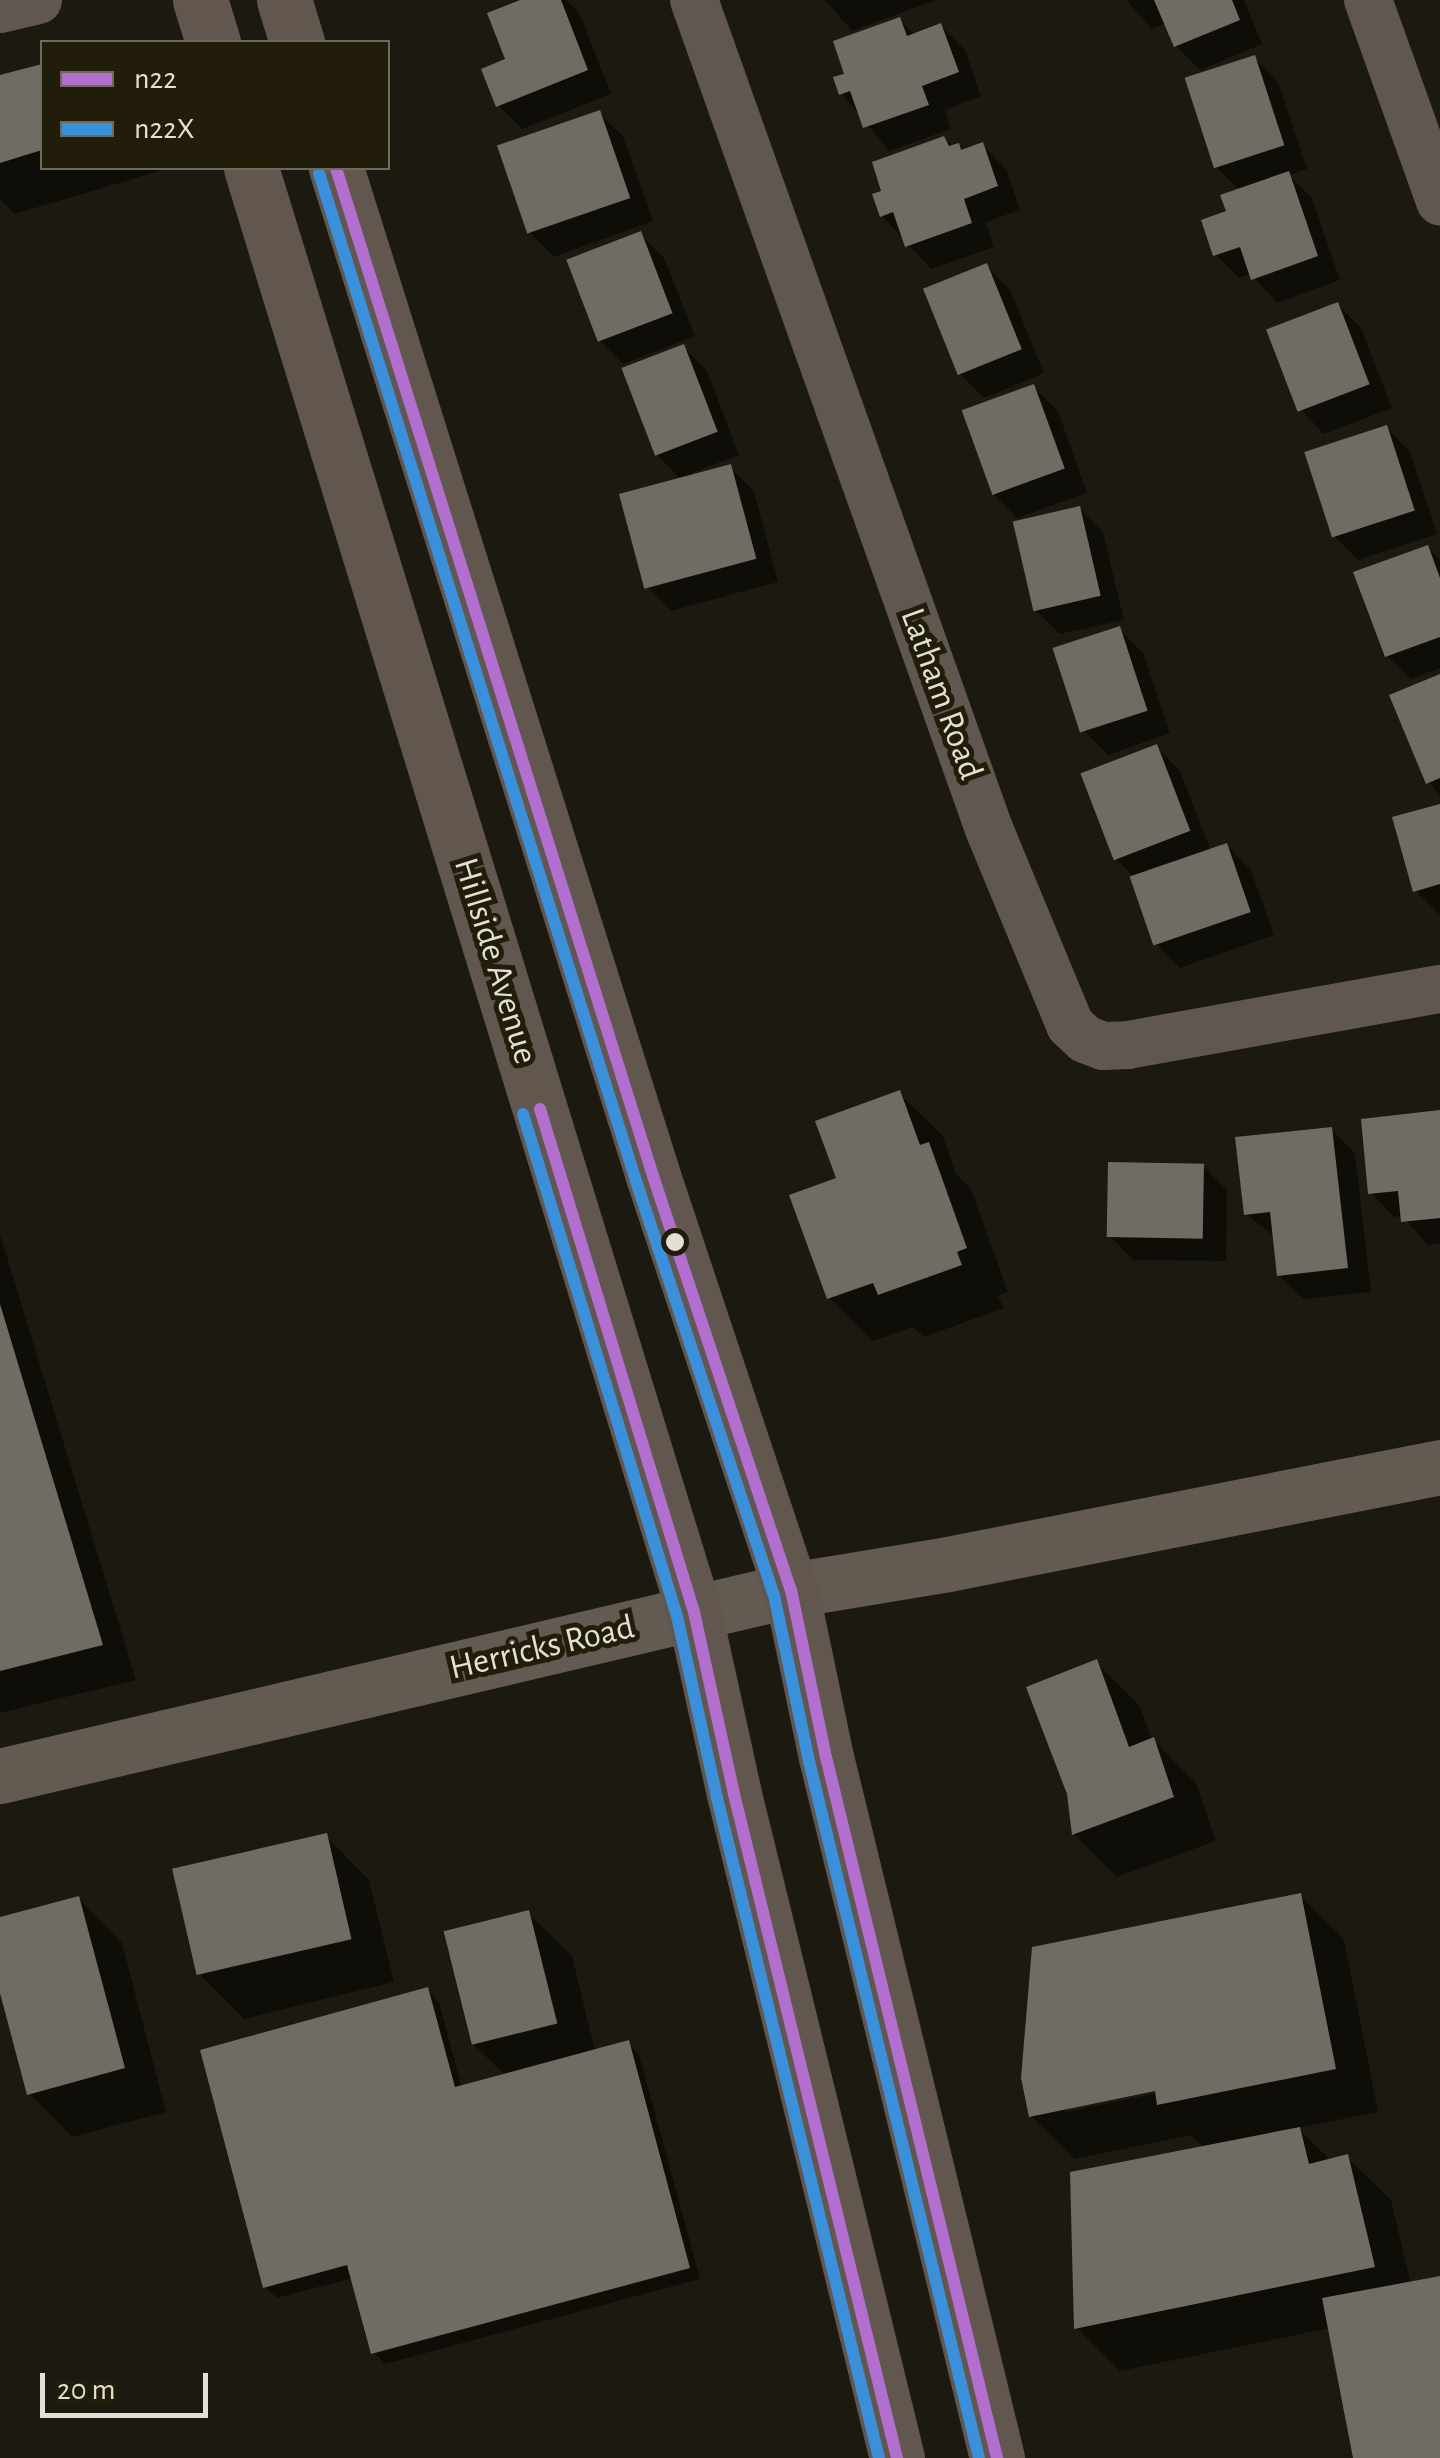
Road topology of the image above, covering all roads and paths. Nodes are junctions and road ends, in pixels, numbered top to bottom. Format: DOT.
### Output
graph roads {
  1 [pos="38,0"];
  2 [pos="200,0"];
  3 [pos="284,0"];
  4 [pos="694,0"];
  5 [pos="1368,0"];
  6 [pos="0,9"];
  7 [pos="212,40"];
  8 [pos="296,40"];
  9 [pos="252,170"];
  10 [pos="337,170"];
  11 [pos="1440,201"];
  12 [pos="1440,989"];
  13 [pos="1440,1467"];
  14 [pos="790,1590"];
  15 [pos="694,1612"];
  16 [pos="0,1776"];
  17 [pos="896,2458"];
  18 [pos="997,2458"];
  1 -- 6 [label="street"];
  2 -- 7 [label="main road"];
  3 -- 8 [label="main road"];
  4 -- 12 [label="street, Latham Road"];
  5 -- 11 [label="street"];
  9 -- 15 [label="main road, Hillside Avenue"];
  10 -- 14 [label="main road"];
  13 -- 14 [label="main road, Herricks Road"];
  14 -- 15 [label="main road, Herricks Road"];
  14 -- 18 [label="main road"];
  15 -- 16 [label="main road, Herricks Road"];
  15 -- 17 [label="main road, Hillside Avenue"];
}
